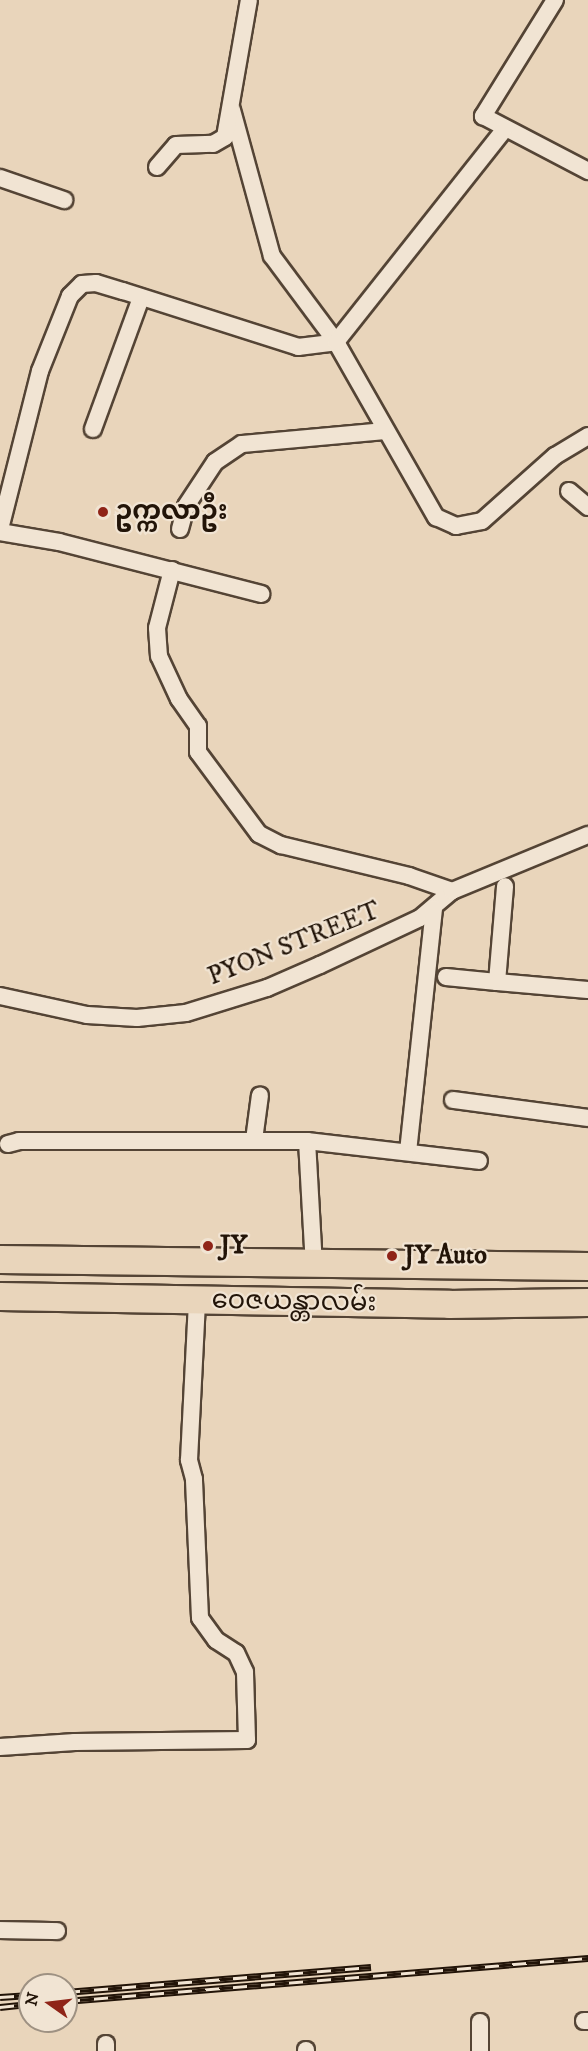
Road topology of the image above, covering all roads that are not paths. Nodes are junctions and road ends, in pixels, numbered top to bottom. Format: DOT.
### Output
graph roads {
  1 [pos="249,0"];
  2 [pos="555,0"];
  3 [pos="231,110"];
  4 [pos="505,129"];
  5 [pos="157,167"];
  6 [pos="588,171"];
  7 [pos="0,178"];
  8 [pos="64,200"];
  9 [pos="141,298"];
  10 [pos="336,342"];
  11 [pos="93,429"];
  12 [pos="385,431"];
  13 [pos="588,436"];
  14 [pos="569,490"];
  15 [pos="588,507"];
  16 [pos="180,529"];
  17 [pos="0,531"];
  18 [pos="172,570"];
  19 [pos="261,594"];
  20 [pos="588,835"];
  21 [pos="505,886"];
  22 [pos="452,891"];
  23 [pos="434,908"];
  24 [pos="446,977"];
  25 [pos="498,982"];
  26 [pos="588,990"];
  27 [pos="0,996"];
  28 [pos="260,1095"];
  29 [pos="453,1100"];
  30 [pos="588,1118"];
  31 [pos="254,1140"];
  32 [pos="307,1142"];
  33 [pos="8,1144"];
  34 [pos="408,1152"];
  35 [pos="479,1161"];
  36 [pos="0,1259"];
  37 [pos="314,1266"];
  38 [pos="450,1266"];
  39 [pos="588,1266"];
  40 [pos="0,1296"];
  41 [pos="197,1300"];
  42 [pos="588,1302"];
  43 [pos="449,1304"];
  44 [pos="0,1747"];
  45 [pos="0,1930"];
  46 [pos="57,1931"];
  47 [pos="480,2022"];
  48 [pos="480,2051"];
  1 -- 3 [label="street"];
  2 -- 4 [label="street"];
  3 -- 5 [label="street"];
  3 -- 10 [label="street"];
  4 -- 6 [label="street"];
  4 -- 10 [label="street"];
  7 -- 8 [label="street"];
  9 -- 10 [label="street"];
  9 -- 11 [label="street"];
  9 -- 17 [label="street"];
  10 -- 12 [label="street"];
  12 -- 13 [label="street"];
  12 -- 16 [label="street"];
  14 -- 15 [label="street"];
  17 -- 18 [label="street"];
  18 -- 19 [label="street"];
  18 -- 22 [label="street"];
  20 -- 22 [label="street, PYON STREET"];
  21 -- 25 [label="street"];
  22 -- 23 [label="street, PYON STREET"];
  23 -- 27 [label="street, PYON STREET"];
  23 -- 34 [label="street"];
  24 -- 25 [label="street"];
  25 -- 26 [label="street"];
  28 -- 31 [label="street"];
  29 -- 30 [label="street"];
  31 -- 32 [label="street"];
  31 -- 33 [label="street"];
  32 -- 34 [label="street"];
  32 -- 37 [label="street"];
  34 -- 35 [label="street"];
  36 -- 37 [label="main road, ဝေဇယန္တာလမ်း"];
  37 -- 38 [label="main road, ဝေဇယန္တာလမ်း"];
  38 -- 39 [label="main road, ဝေဇယန္တာလမ်း"];
  38 -- 43 [label="main road"];
  40 -- 41 [label="main road, ဝေဇယန္တာလမ်း"];
  41 -- 43 [label="main road, ဝေဇယန္တာလမ်း"];
  41 -- 44 [label="street"];
  42 -- 43 [label="main road, ဝေဇယန္တာလမ်း"];
  45 -- 46 [label="street"];
  47 -- 48 [label="street"];
}
